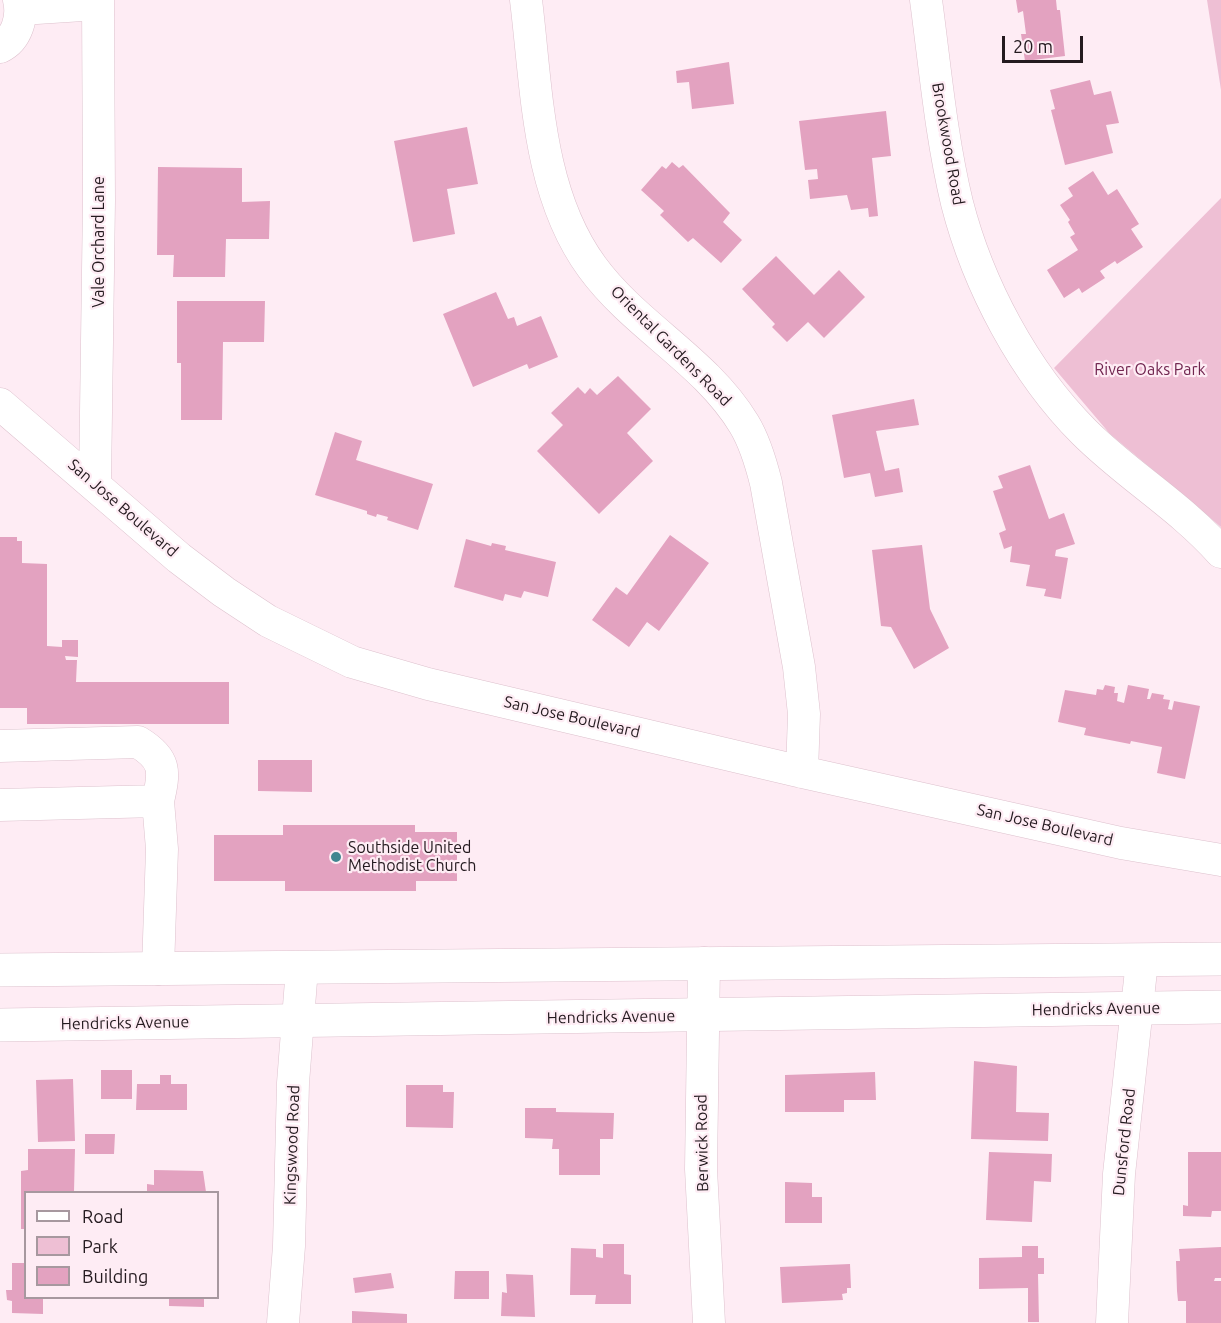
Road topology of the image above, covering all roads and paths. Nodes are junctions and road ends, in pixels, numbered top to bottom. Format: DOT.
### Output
graph roads {
  1 [pos="526,0"];
  2 [pos="926,0"];
  3 [pos="98,2"];
  4 [pos="20,4"];
  5 [pos="0,46"];
  6 [pos="0,404"];
  7 [pos="95,483"];
  8 [pos="1221,552"];
  9 [pos="0,746"];
  10 [pos="802,772"];
  11 [pos="158,801"];
  12 [pos="0,805"];
  13 [pos="1221,860"];
  14 [pos="1221,959"];
  15 [pos="1142,961"];
  16 [pos="704,963"];
  17 [pos="302,968"];
  18 [pos="158,969"];
  19 [pos="0,970"];
  20 [pos="1221,1007"];
  21 [pos="1139,1008"];
  22 [pos="702,1016"];
  23 [pos="298,1020"];
  24 [pos="0,1024"];
  25 [pos="283,1323"];
  26 [pos="709,1323"];
  27 [pos="1112,1323"];
  1 -- 10 [label="street, Oriental Gardens Road"];
  2 -- 8 [label="street, Brookwood Road"];
  3 -- 4 [label="street"];
  3 -- 7 [label="street, Vale Orchard Lane"];
  4 -- 5 [label="street"];
  6 -- 7 [label="street, San Jose Boulevard"];
  7 -- 10 [label="street, San Jose Boulevard"];
  9 -- 11 [label="street"];
  10 -- 13 [label="street, San Jose Boulevard"];
  11 -- 12 [label="street"];
  11 -- 18 [label="street"];
  14 -- 15 [label="main road"];
  15 -- 16 [label="main road"];
  15 -- 21 [label="street, Dunsford Road"];
  16 -- 17 [label="main road"];
  16 -- 22 [label="street, Berwick Road"];
  17 -- 18 [label="main road"];
  17 -- 23 [label="street, Kingswood Road"];
  18 -- 19 [label="main road"];
  20 -- 21 [label="main road, Hendricks Avenue"];
  21 -- 22 [label="main road, Hendricks Avenue"];
  21 -- 27 [label="street, Dunsford Road"];
  22 -- 23 [label="main road, Hendricks Avenue"];
  22 -- 26 [label="street, Berwick Road"];
  23 -- 24 [label="main road, Hendricks Avenue"];
  23 -- 25 [label="street, Kingswood Road"];
}
